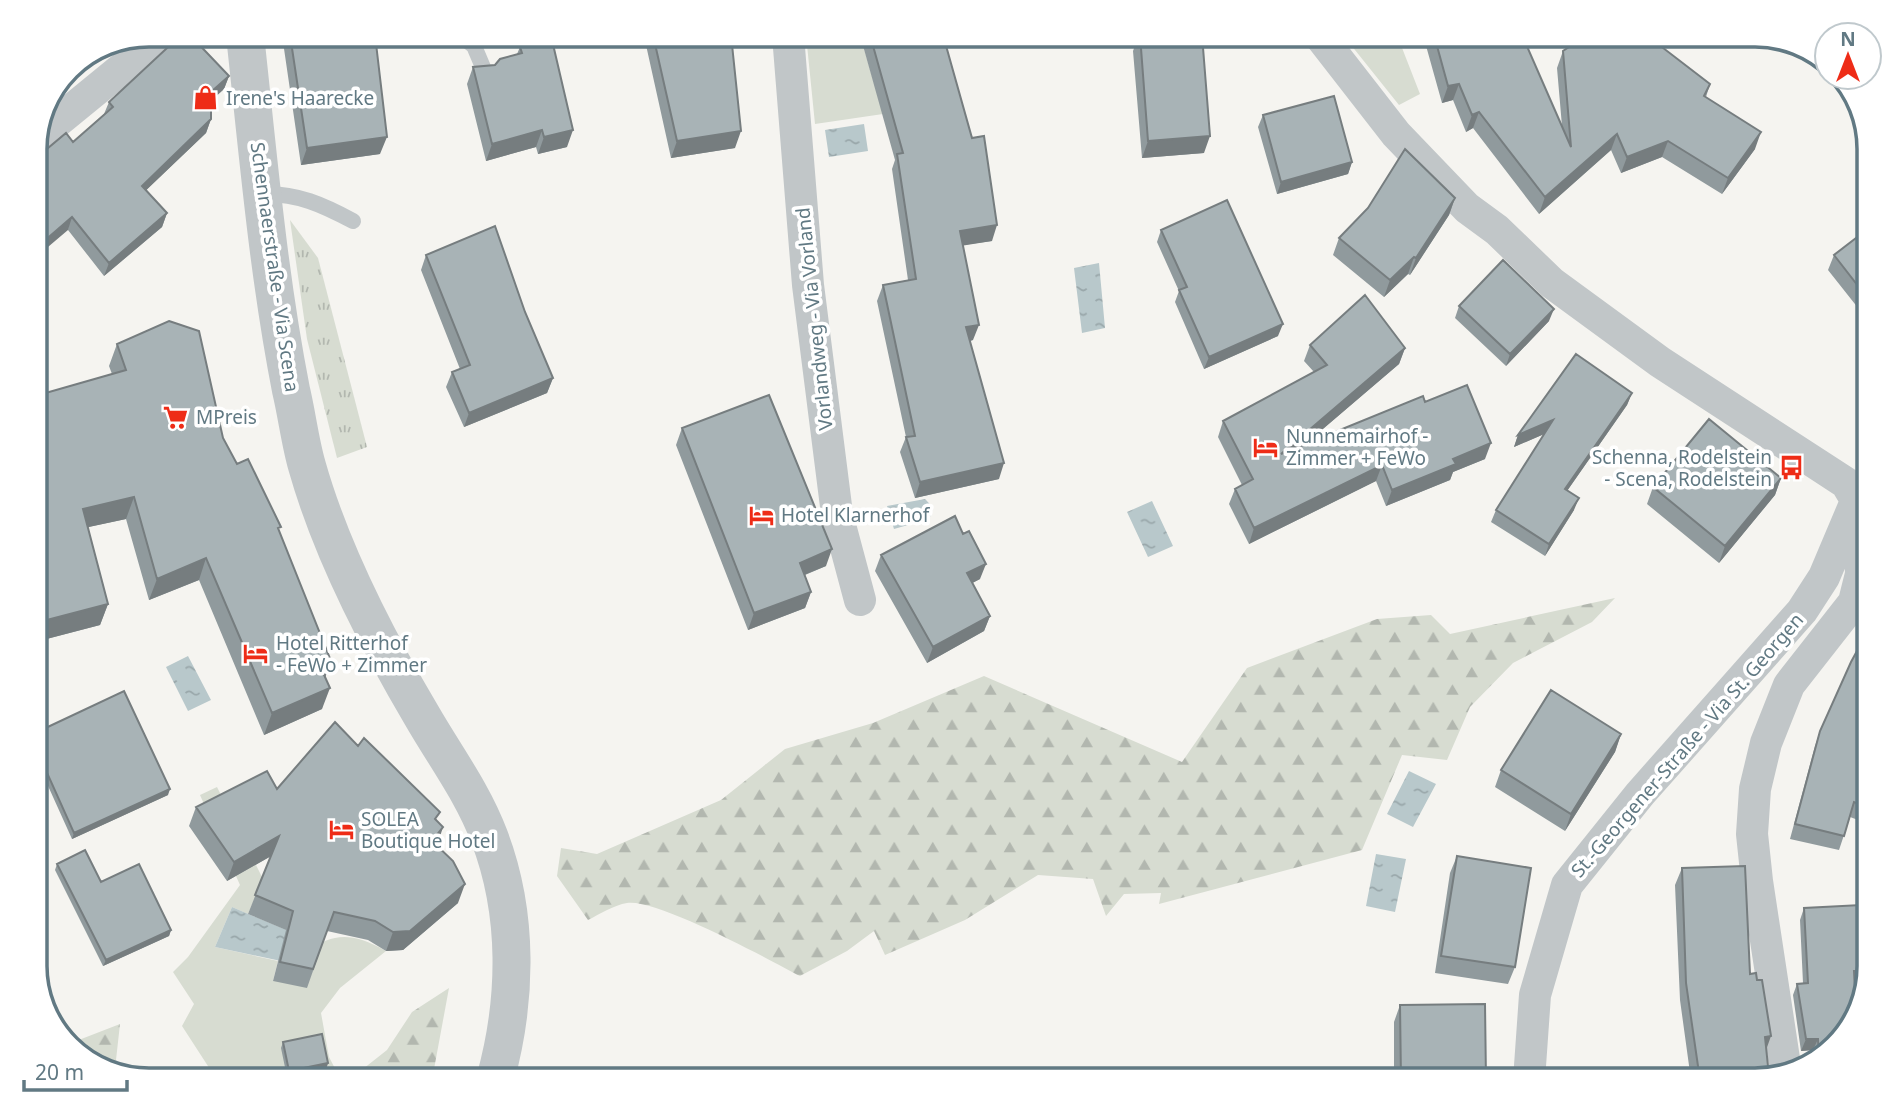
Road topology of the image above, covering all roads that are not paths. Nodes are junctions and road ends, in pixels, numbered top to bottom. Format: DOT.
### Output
graph roads {
  1 [pos="148,47"];
  2 [pos="246,47"];
  3 [pos="474,47"];
  4 [pos="789,47"];
  5 [pos="1328,47"];
  6 [pos="485,72"];
  7 [pos="50,127"];
  8 [pos="263,194"];
  9 [pos="353,221"];
  10 [pos="1857,494"];
  11 [pos="1857,509"];
  12 [pos="1857,590"];
  13 [pos="860,600"];
  14 [pos="1785,1063"];
  15 [pos="498,1068"];
  16 [pos="1529,1068"];
  1 -- 7 [label="street"];
  2 -- 8 [label="street, Schennaerstraße - Via Scena"];
  3 -- 6 [label="lane"];
  4 -- 13 [label="street, Vorlandweg - Via Vorland"];
  5 -- 10 [label="street"];
  8 -- 9 [label="lane"];
  8 -- 15 [label="street, Schennaerstraße - Via Scena"];
  11 -- 16 [label="street, St.-Georgener-Straße - Via St. Georgen"];
  12 -- 14 [label="street, St.-Georgener-Straße - Via St. Georgen"];
}
